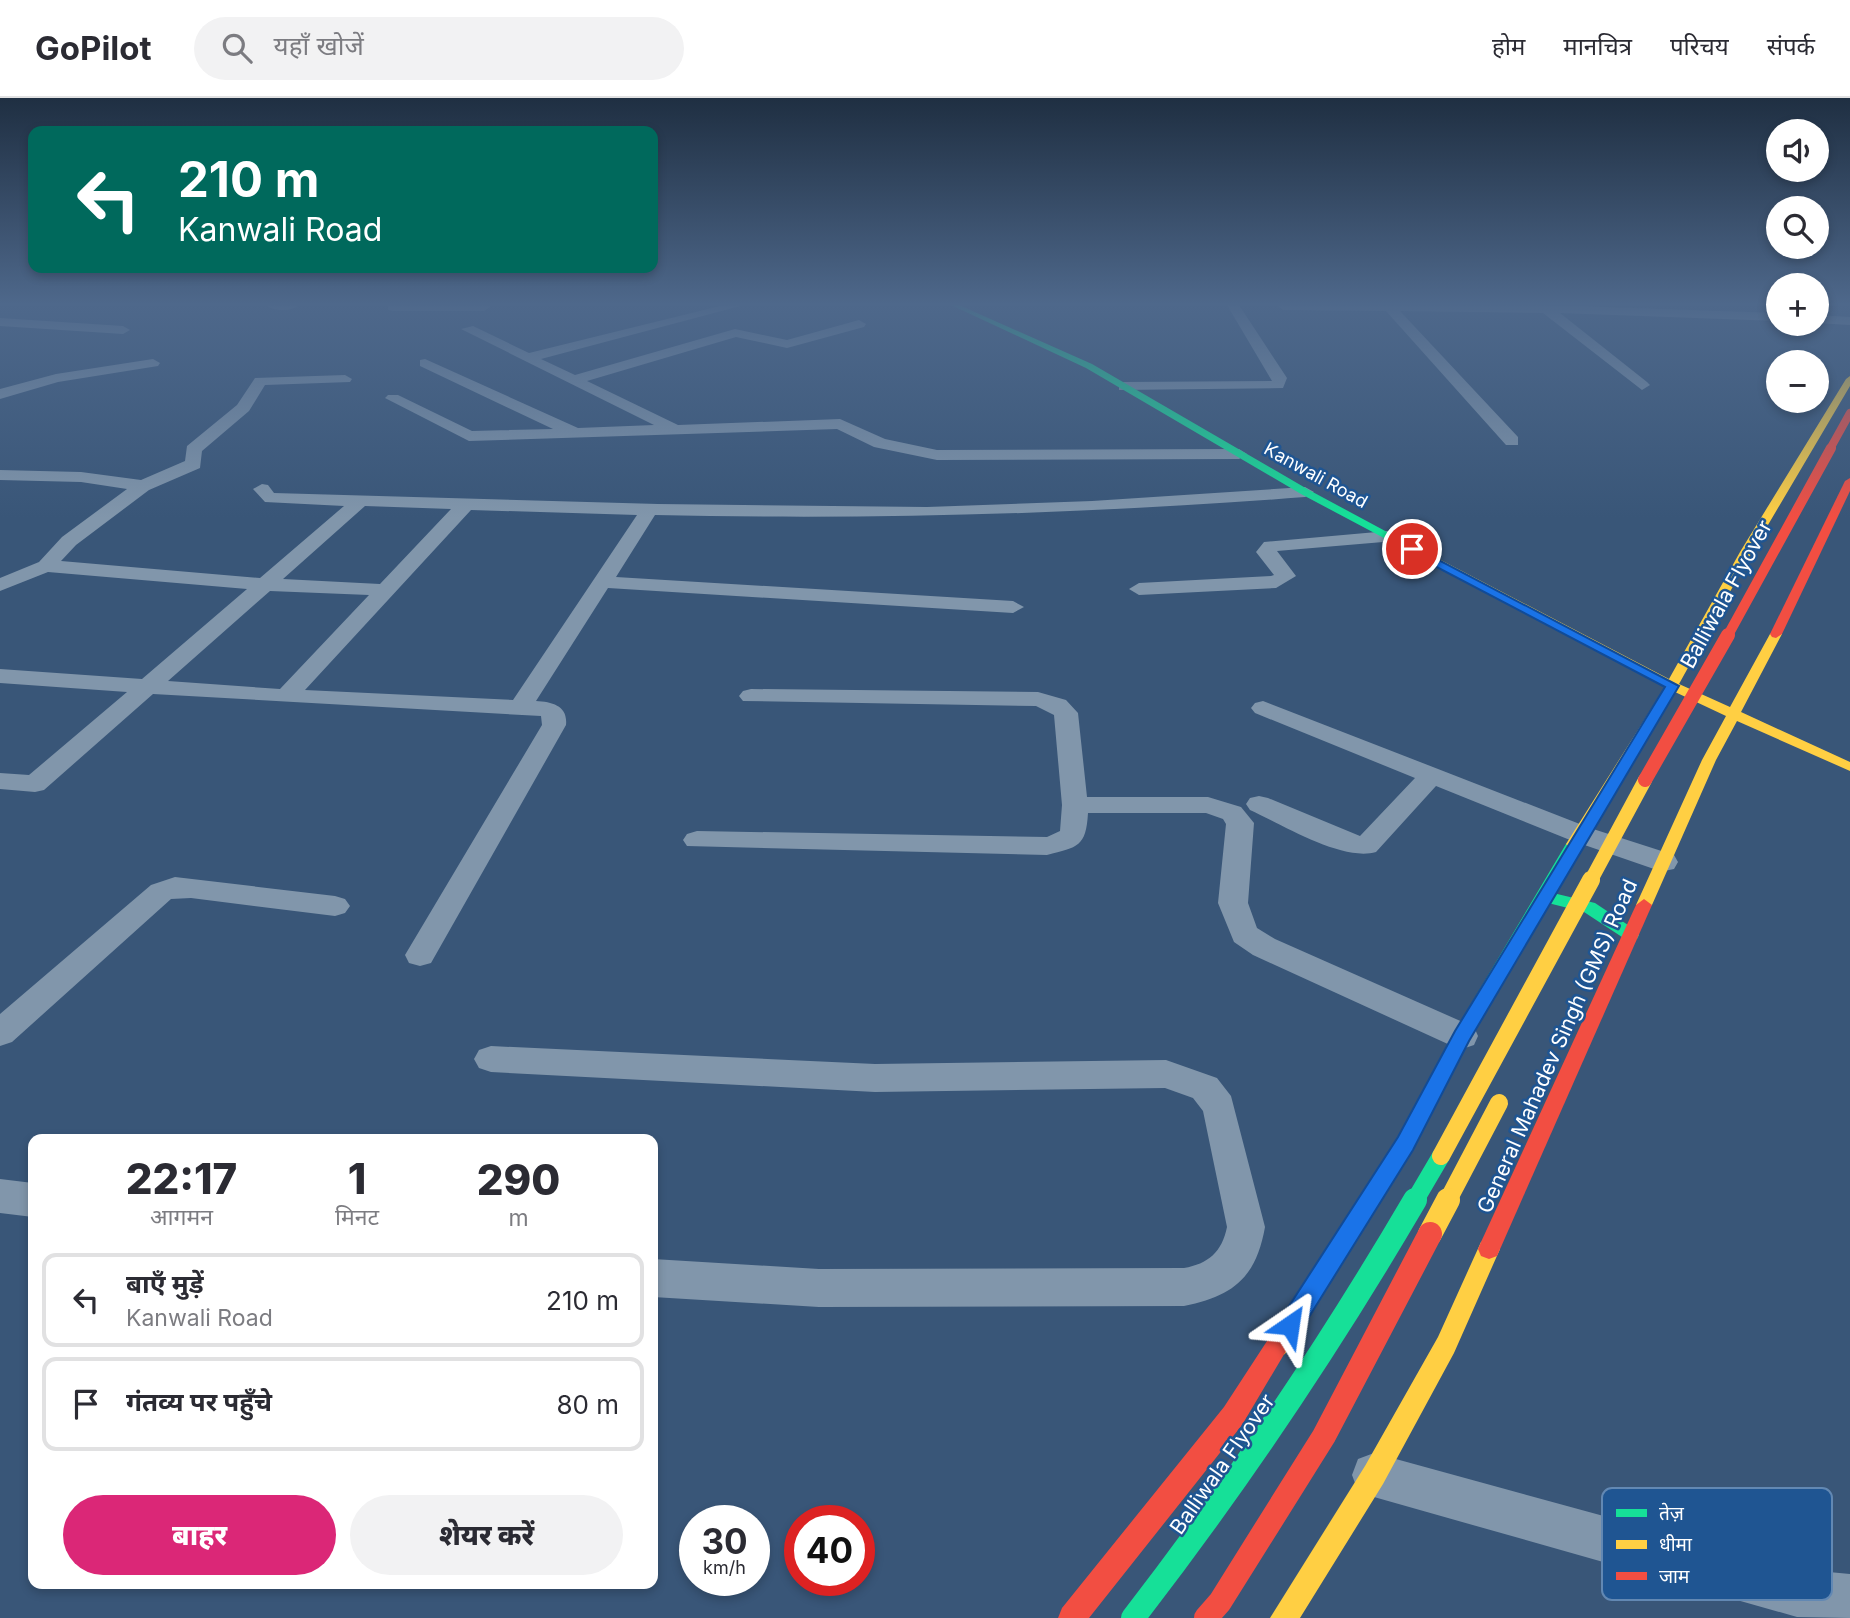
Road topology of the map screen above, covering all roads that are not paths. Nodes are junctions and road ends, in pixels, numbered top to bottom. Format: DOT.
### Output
graph roads {
  1 [pos="63,376"];
  2 [pos="453,376"];
  3 [pos="565,376"];
  4 [pos="588,376"];
  5 [pos="1105,376"];
  6 [pos="1279,376"];
  7 [pos="1452,376"];
  8 [pos="1631,376"];
  9 [pos="345,379"];
  10 [pos="1850,379"];
  11 [pos="574,380"];
  12 [pos="1642,385"];
  13 [pos="1124,387"];
  14 [pos="0,394"];
  15 [pos="393,398"];
  16 [pos="1850,413"];
  17 [pos="678,431"];
  18 [pos="576,433"];
  19 [pos="1512,441"];
  20 [pos="1850,442"];
  21 [pos="1239,454"];
  22 [pos="3,466"];
  23 [pos="1850,481"];
  24 [pos="143,486"];
  25 [pos="262,489"];
  26 [pos="1305,492"];
  27 [pos="360,501"];
  28 [pos="467,503"];
  29 [pos="651,508"];
  30 [pos="1388,537"];
  31 [pos="46,566"];
  32 [pos="1733,575"];
  33 [pos="603,582"];
  34 [pos="262,584"];
  35 [pos="0,585"];
  36 [pos="1139,589"];
  37 [pos="1784,589"];
  38 [pos="385,590"];
  39 [pos="1013,607"];
  40 [pos="1708,620"];
  41 [pos="1757,634"];
  42 [pos="0,676"];
  43 [pos="143,686"];
  44 [pos="1672,686"];
  45 [pos="1717,693"];
  46 [pos="286,696"];
  47 [pos="751,696"];
  48 [pos="521,706"];
  49 [pos="1263,708"];
  50 [pos="1704,716"];
  51 [pos="1734,716"];
  52 [pos="1850,767"];
  53 [pos="1432,775"];
  54 [pos="0,781"];
  55 [pos="1259,804"];
  56 [pos="1075,805"];
  57 [pos="1580,834"];
  58 [pos="697,839"];
  59 [pos="1639,839"];
  60 [pos="1664,862"];
  61 [pos="1626,863"];
  62 [pos="1544,896"];
  63 [pos="1607,899"];
  64 [pos="335,906"];
  65 [pos="1588,934"];
  66 [pos="1631,935"];
  67 [pos="420,954"];
  68 [pos="0,1033"];
  69 [pos="1462,1036"];
  70 [pos="491,1059"];
  71 [pos="1505,1091"];
  72 [pos="0,1196"];
  73 [pos="28,1199"];
  74 [pos="658,1278"];
  75 [pos="1374,1475"];
  76 [pos="1602,1539"];
  77 [pos="1832,1596"];
  78 [pos="1850,1598"];
  79 [pos="1072,1618"];
  80 [pos="1133,1618"];
  81 [pos="1206,1618"];
  82 [pos="1284,1618"];
  1 -- 14 [label="street"];
  2 -- 18 [label="street"];
  3 -- 11 [label="street"];
  4 -- 11 [label="street"];
  5 -- 13 [label="street, Kanwali Road"];
  6 -- 13 [label="street"];
  7 -- 19 [label="street"];
  8 -- 12 [label="street"];
  9 -- 24 [label="street"];
  10 -- 32 [label="street"];
  11 -- 17 [label="street"];
  13 -- 21 [label="street, Kanwali Road"];
  15 -- 18 [label="street"];
  16 -- 80 [label="street, Balliwala Flyover, bridge"];
  17 -- 18 [label="street"];
  17 -- 21 [label="street"];
  20 -- 41 [label="street, Balliwala Flyover"];
  21 -- 26 [label="street, Kanwali Road"];
  22 -- 24 [label="street"];
  23 -- 37 [label="street, General Mahadev Singh (GMS) Road"];
  24 -- 31 [label="street"];
  25 -- 27 [label="street"];
  26 -- 29 [label="street"];
  26 -- 30 [label="street, Kanwali Road"];
  27 -- 28 [label="street"];
  27 -- 34 [label="street"];
  28 -- 29 [label="street"];
  28 -- 38 [label="street"];
  29 -- 33 [label="street"];
  30 -- 36 [label="street"];
  30 -- 44 [label="street, Kanwali Road"];
  31 -- 34 [label="street"];
  31 -- 35 [label="street"];
  32 -- 37 [label="street"];
  32 -- 40 [label="street"];
  33 -- 39 [label="street"];
  33 -- 48 [label="street"];
  34 -- 38 [label="street"];
  34 -- 43 [label="street"];
  37 -- 41 [label="street, General Mahadev Singh (GMS) Road"];
  38 -- 46 [label="street"];
  40 -- 41 [label="street"];
  40 -- 44 [label="street"];
  41 -- 51 [label="street, General Mahadev Singh (GMS) Road"];
  42 -- 43 [label="street"];
  43 -- 46 [label="street"];
  43 -- 54 [label="street"];
  44 -- 51 [label="street, Kanwali Road"];
  44 -- 57 [label="street"];
  45 -- 50 [label="street, Balliwala Flyover"];
  46 -- 48 [label="street"];
  47 -- 56 [label="street"];
  48 -- 67 [label="street"];
  49 -- 53 [label="street"];
  51 -- 52 [label="street, Kanwali Road"];
  51 -- 60 [label="street, General Mahadev Singh (GMS) Road"];
  53 -- 55 [label="street"];
  53 -- 57 [label="street"];
  56 -- 58 [label="street"];
  56 -- 69 [label="street"];
  57 -- 60 [label="street"];
  57 -- 62 [label="street"];
  59 -- 61 [label="street"];
  60 -- 66 [label="street, General Mahadev Singh (GMS) Road"];
  62 -- 66 [label="street"];
  62 -- 69 [label="street"];
  63 -- 65 [label="street"];
  64 -- 68 [label="street"];
  66 -- 75 [label="street, General Mahadev Singh (GMS) Road"];
  69 -- 79 [label="street"];
  70 -- 74 [label="street"];
  71 -- 81 [label="street, bridge"];
  72 -- 73 [label="street"];
  75 -- 76 [label="street"];
  75 -- 82 [label="street, General Mahadev Singh (GMS) Road"];
  77 -- 78 [label="street"];
}
